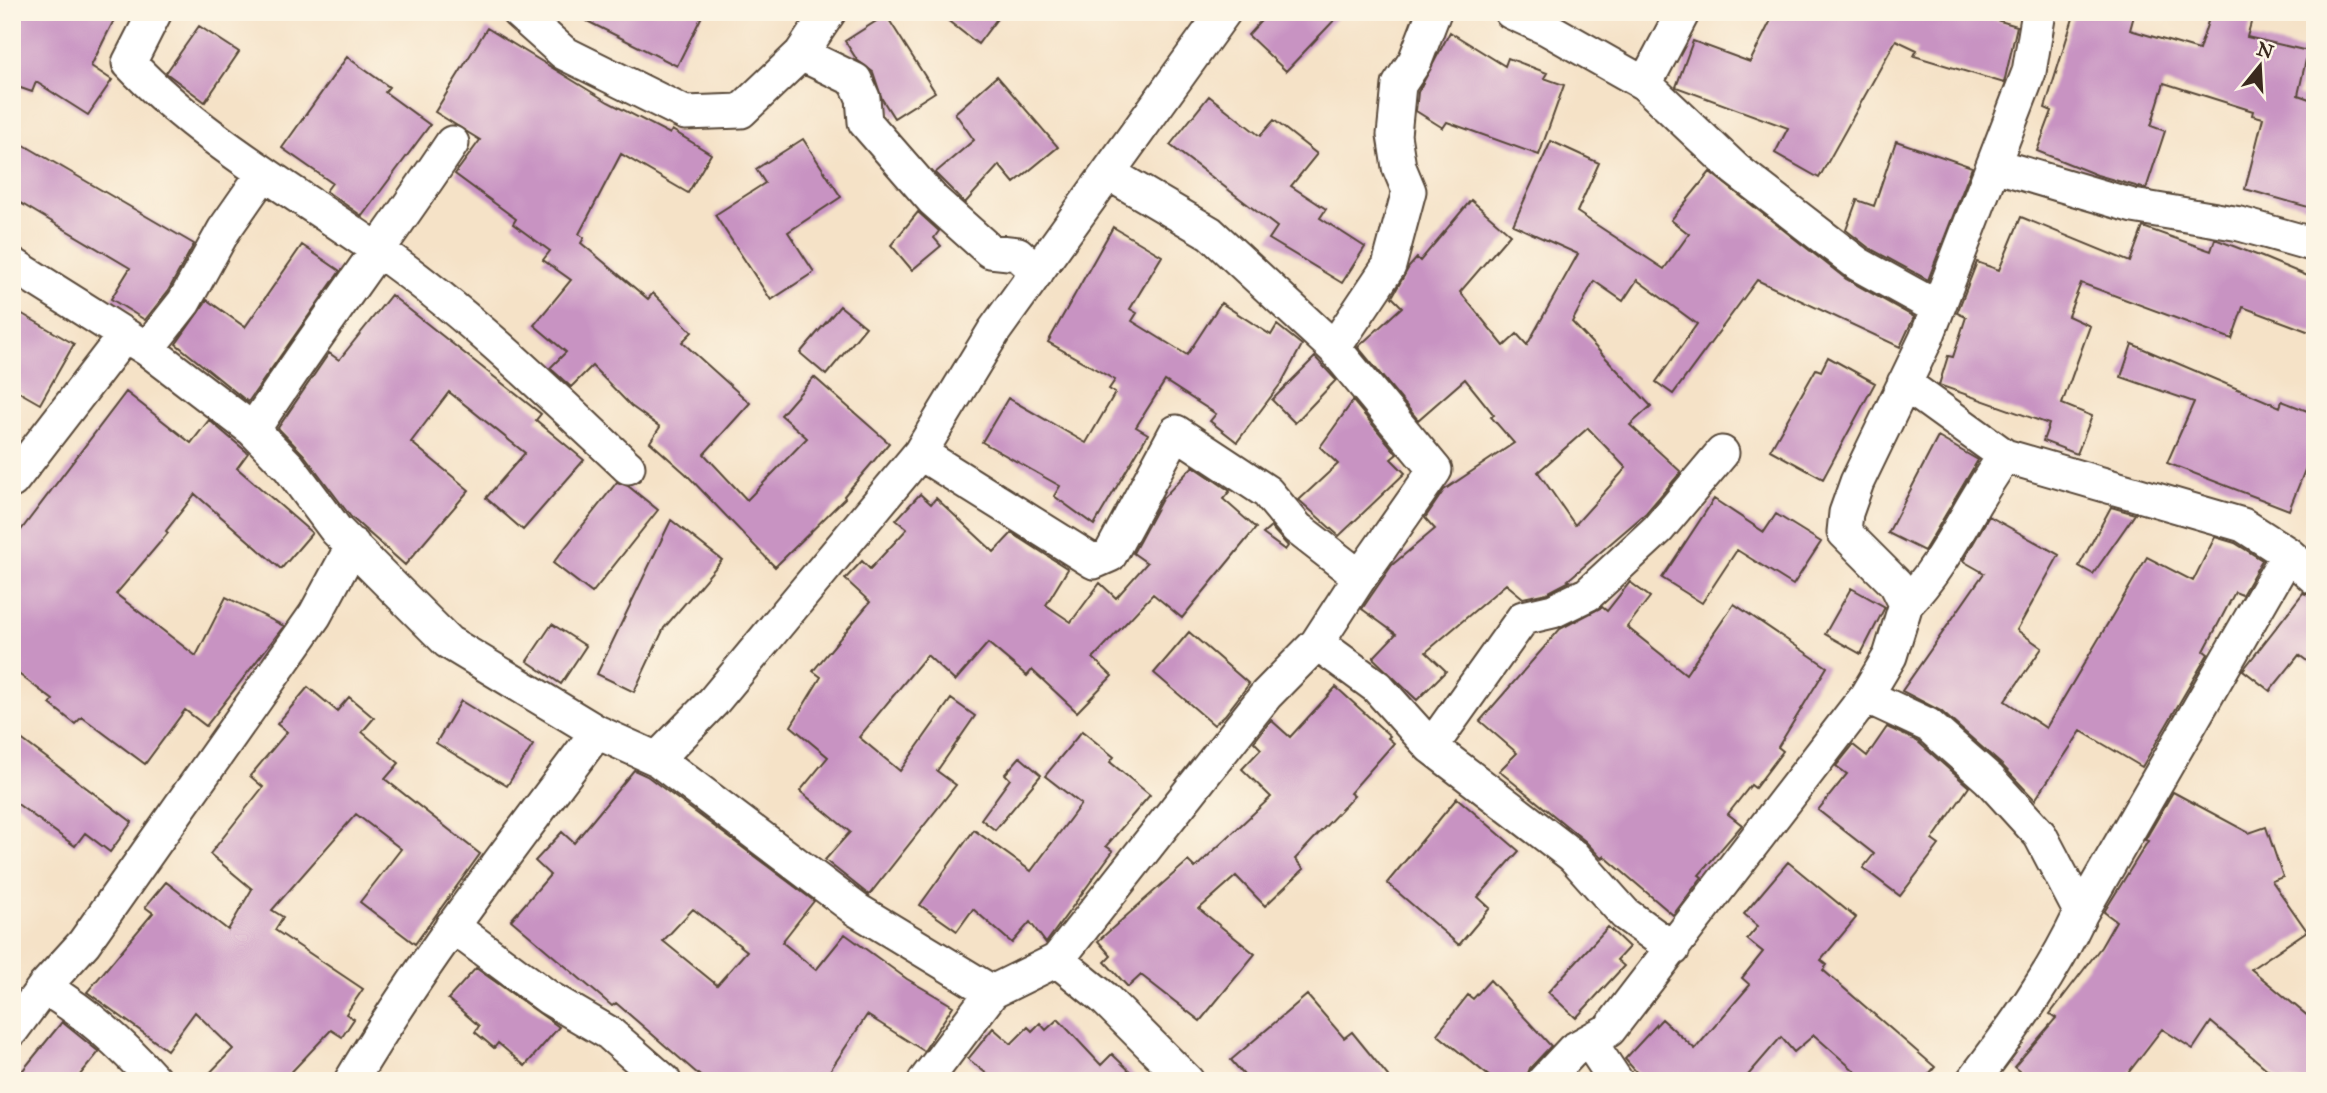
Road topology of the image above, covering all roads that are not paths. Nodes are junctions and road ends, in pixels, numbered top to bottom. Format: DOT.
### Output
graph roads {
  1 [pos="155,12"];
  2 [pos="518,12"];
  3 [pos="830,12"];
  4 [pos="1224,12"];
  5 [pos="1434,12"];
  6 [pos="1511,12"];
  7 [pos="1683,12"];
  8 [pos="2039,12"];
  9 [pos="801,54"];
  10 [pos="1645,84"];
  11 [pos="452,143"];
  12 [pos="1994,165"];
  13 [pos="263,174"];
  14 [pos="1110,174"];
  15 [pos="2315,245"];
  16 [pos="380,251"];
  17 [pos="12,264"];
  18 [pos="1037,272"];
  19 [pos="1938,308"];
  20 [pos="135,342"];
  21 [pos="1334,348"];
  22 [pos="1904,383"];
  23 [pos="253,430"];
  24 [pos="920,453"];
  25 [pos="1722,453"];
  26 [pos="2005,456"];
  27 [pos="628,467"];
  28 [pos="12,481"];
  29 [pos="353,545"];
  30 [pos="2288,554"];
  31 [pos="1360,577"];
  32 [pos="2315,578"];
  33 [pos="1906,604"];
  34 [pos="1317,643"];
  35 [pos="1866,696"];
  36 [pos="597,732"];
  37 [pos="1431,747"];
  38 [pos="657,759"];
  39 [pos="2081,912"];
  40 [pos="452,926"];
  41 [pos="1673,949"];
  42 [pos="1057,960"];
  43 [pos="44,987"];
  44 [pos="992,992"];
  45 [pos="12,1030"];
  46 [pos="1590,1042"];
  47 [pos="155,1081"];
  48 [pos="351,1081"];
  49 [pos="664,1081"];
  50 [pos="925,1081"];
  51 [pos="1187,1081"];
  52 [pos="1544,1081"];
  53 [pos="1616,1081"];
  54 [pos="1973,1081"];
  1 -- 13 [label="street"];
  2 -- 9 [label="street"];
  3 -- 9 [label="street"];
  4 -- 14 [label="street"];
  5 -- 21 [label="street"];
  6 -- 10 [label="street"];
  7 -- 10 [label="street"];
  8 -- 12 [label="street"];
  9 -- 18 [label="street"];
  10 -- 19 [label="street"];
  11 -- 16 [label="street"];
  12 -- 15 [label="street"];
  12 -- 19 [label="street"];
  13 -- 16 [label="street"];
  13 -- 20 [label="street"];
  14 -- 18 [label="street"];
  14 -- 21 [label="street"];
  16 -- 23 [label="street"];
  16 -- 27 [label="street"];
  17 -- 20 [label="street"];
  18 -- 24 [label="street"];
  19 -- 22 [label="street"];
  20 -- 23 [label="street"];
  20 -- 28 [label="street"];
  21 -- 31 [label="street"];
  22 -- 26 [label="street"];
  22 -- 33 [label="street"];
  23 -- 29 [label="street"];
  24 -- 31 [label="street"];
  24 -- 38 [label="street"];
  25 -- 37 [label="street"];
  26 -- 30 [label="street"];
  26 -- 33 [label="street"];
  29 -- 36 [label="street"];
  29 -- 43 [label="street"];
  30 -- 32 [label="street"];
  30 -- 39 [label="street"];
  31 -- 34 [label="street"];
  33 -- 35 [label="street"];
  34 -- 37 [label="street"];
  34 -- 42 [label="street"];
  35 -- 39 [label="street"];
  35 -- 41 [label="street"];
  36 -- 38 [label="street"];
  36 -- 40 [label="street"];
  37 -- 41 [label="street"];
  38 -- 44 [label="street"];
  39 -- 54 [label="street"];
  40 -- 48 [label="street"];
  40 -- 49 [label="street"];
  41 -- 46 [label="street"];
  42 -- 44 [label="street"];
  42 -- 51 [label="street"];
  43 -- 45 [label="street"];
  43 -- 47 [label="street"];
  44 -- 50 [label="street"];
  46 -- 52 [label="street"];
  46 -- 53 [label="street"];
}
